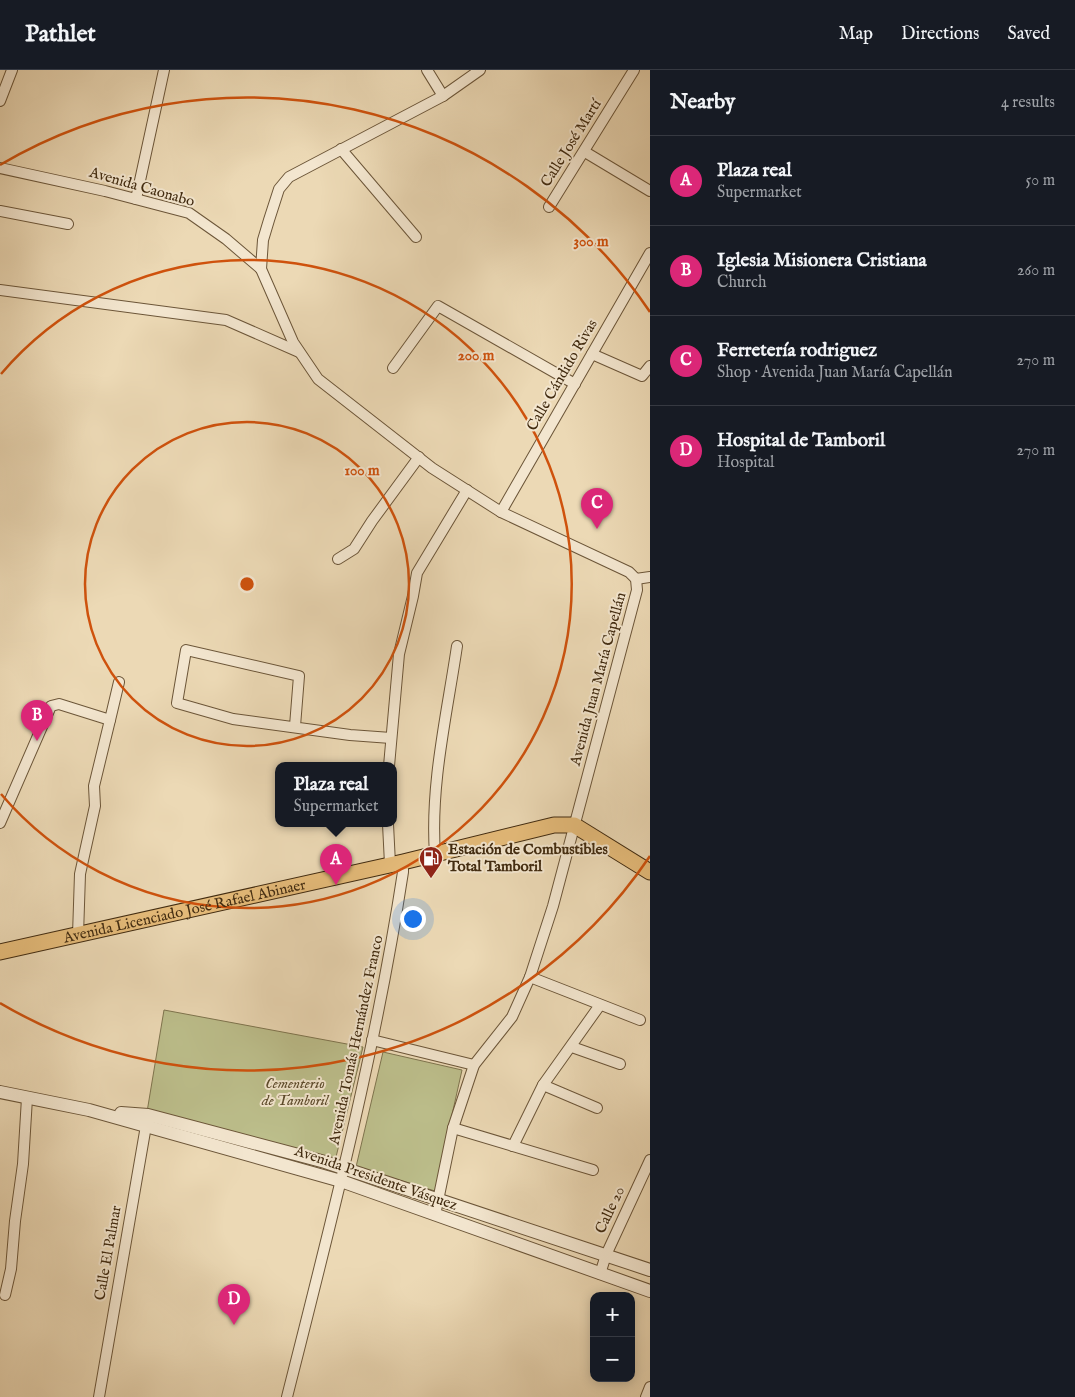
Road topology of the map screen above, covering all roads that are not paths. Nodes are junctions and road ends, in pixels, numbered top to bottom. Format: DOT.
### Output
graph roads {
  1 [pos="12,70"];
  2 [pos="164,70"];
  3 [pos="428,70"];
  4 [pos="480,70"];
  5 [pos="634,70"];
  6 [pos="443,96"];
  7 [pos="0,101"];
  8 [pos="341,149"];
  9 [pos="585,152"];
  10 [pos="0,168"];
  11 [pos="650,191"];
  12 [pos="136,199"];
  13 [pos="549,207"];
  14 [pos="0,211"];
  15 [pos="68,224"];
  16 [pos="416,237"];
  17 [pos="650,253"];
  18 [pos="261,269"];
  19 [pos="0,290"];
  20 [pos="299,352"];
  21 [pos="592,354"];
  22 [pos="650,366"];
  23 [pos="393,368"];
  24 [pos="575,384"];
  25 [pos="419,457"];
  26 [pos="467,490"];
  27 [pos="501,512"];
  28 [pos="338,559"];
  29 [pos="650,577"];
  30 [pos="636,579"];
  31 [pos="457,646"];
  32 [pos="119,682"];
  33 [pos="110,720"];
  34 [pos="295,726"];
  35 [pos="391,738"];
  36 [pos="389,762"];
  37 [pos="0,823"];
  38 [pos="574,825"];
  39 [pos="389,827"];
  40 [pos="435,854"];
  41 [pos="396,863"];
  42 [pos="650,872"];
  43 [pos="78,935"];
  44 [pos="0,952"];
  45 [pos="530,977"];
  46 [pos="600,1005"];
  47 [pos="640,1020"];
  48 [pos="372,1040"];
  49 [pos="572,1047"];
  50 [pos="620,1064"];
  51 [pos="474,1066"];
  52 [pos="543,1085"];
  53 [pos="0,1092"];
  54 [pos="28,1098"];
  55 [pos="597,1108"];
  56 [pos="146,1120"];
  57 [pos="453,1128"];
  58 [pos="513,1146"];
  59 [pos="650,1160"];
  60 [pos="593,1170"];
  61 [pos="343,1174"];
  62 [pos="439,1199"];
  63 [pos="435,1215"];
  64 [pos="606,1255"];
  65 [pos="650,1270"];
  66 [pos="600,1274"];
  67 [pos="650,1291"];
  68 [pos="5,1295"];
  69 [pos="650,1387"];
  70 [pos="99,1397"];
  71 [pos="287,1397"];
  72 [pos="646,1397"];
  1 -- 7 [label="street"];
  2 -- 12 [label="street"];
  3 -- 6 [label="street"];
  4 -- 6 [label="street, Avenida Juan María Capellán"];
  5 -- 9 [label="street, Calle José Martí"];
  6 -- 8 [label="street, Avenida Juan María Capellán"];
  8 -- 16 [label="street"];
  8 -- 18 [label="street, Avenida Juan María Capellán"];
  9 -- 11 [label="street"];
  9 -- 13 [label="street, Calle José Martí"];
  10 -- 12 [label="street, Avenida Caonabo"];
  12 -- 18 [label="street, Avenida Caonabo"];
  14 -- 15 [label="street"];
  17 -- 21 [label="street, Calle Cándido Rivas"];
  18 -- 20 [label="street, Avenida Juan María Capellán"];
  19 -- 20 [label="street"];
  20 -- 25 [label="street, Avenida Juan María Capellán"];
  21 -- 22 [label="street"];
  21 -- 24 [label="street, Calle Cándido Rivas"];
  23 -- 24 [label="street"];
  24 -- 27 [label="street, Calle Cándido Rivas"];
  25 -- 26 [label="street, Avenida Juan María Capellán"];
  25 -- 28 [label="street"];
  26 -- 27 [label="street, Avenida Juan María Capellán"];
  26 -- 35 [label="street"];
  27 -- 30 [label="street, Avenida Juan María Capellán"];
  29 -- 30 [label="street"];
  30 -- 38 [label="street, Avenida Juan María Capellán"];
  31 -- 40 [label="street"];
  32 -- 33 [label="street"];
  33 -- 37 [label="street"];
  33 -- 43 [label="street"];
  34 -- 34 [label="street"];
  34 -- 35 [label="street"];
  35 -- 36 [label="street"];
  38 -- 40 [label="main road, Avenida Licenciado José Rafael Abinaer"];
  38 -- 42 [label="main road"];
  38 -- 45 [label="street, Avenida Juan María Capellán"];
  39 -- 41 [label="street, Avenida Tomás Hernández Franco"];
  40 -- 41 [label="main road, Avenida Licenciado José Rafael Abinaer"];
  41 -- 43 [label="main road, Avenida Licenciado José Rafael Abinaer"];
  41 -- 48 [label="street, Avenida Tomás Hernández Franco"];
  43 -- 44 [label="main road, Avenida Licenciado José Rafael Abinaer"];
  45 -- 46 [label="street"];
  45 -- 51 [label="street, Avenida Juan María Capellán"];
  46 -- 47 [label="street"];
  46 -- 49 [label="street"];
  48 -- 51 [label="street"];
  48 -- 61 [label="street, Avenida Tomás Hernández Franco"];
  49 -- 50 [label="street"];
  49 -- 52 [label="street"];
  51 -- 57 [label="street, Avenida Juan María Capellán"];
  52 -- 55 [label="street"];
  52 -- 58 [label="street"];
  53 -- 54 [label="street, Avenida Presidente Vásquez"];
  54 -- 56 [label="street, Avenida Presidente Vásquez"];
  54 -- 68 [label="street"];
  56 -- 61 [label="street, Avenida Presidente Vásquez"];
  56 -- 70 [label="street, Calle El Palmar"];
  57 -- 58 [label="street"];
  57 -- 62 [label="street, Avenida Juan María Capellán"];
  58 -- 60 [label="street"];
  59 -- 64 [label="street, Calle 20"];
  61 -- 62 [label="street, Avenida Presidente Vásquez"];
  61 -- 63 [label="street, Avenida Presidente Vásquez"];
  61 -- 71 [label="street, Avenida Tomás Hernández Franco"];
  62 -- 63 [label="street, Avenida Juan María Capellán"];
  62 -- 64 [label="street, Avenida Presidente Vásquez"];
  63 -- 66 [label="street, Avenida Presidente Vásquez"];
  64 -- 65 [label="street, Avenida Presidente Vásquez"];
  64 -- 66 [label="street, Calle 20"];
  66 -- 67 [label="street, Avenida Presidente Vásquez"];
  69 -- 72 [label="street"];
}
